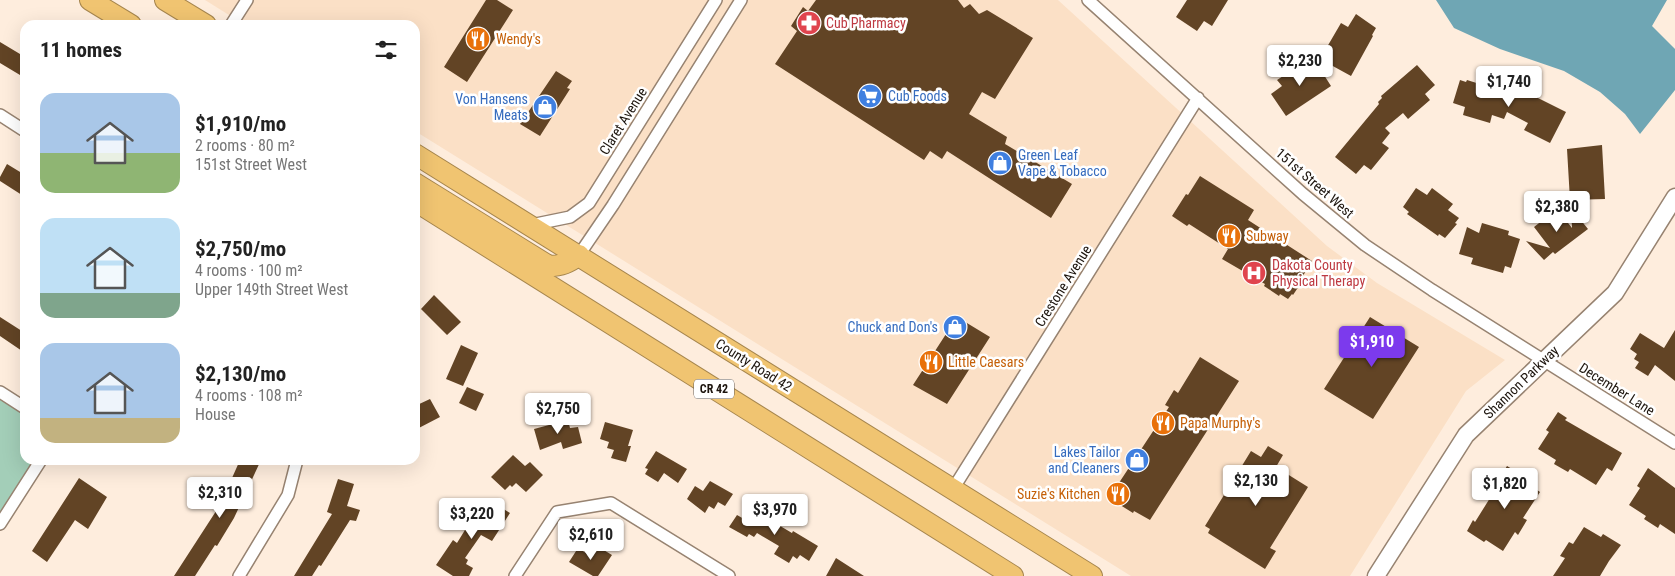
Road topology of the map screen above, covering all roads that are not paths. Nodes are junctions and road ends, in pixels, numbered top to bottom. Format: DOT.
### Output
graph roads {
  1 [pos="90,0"];
  2 [pos="165,0"];
  3 [pos="247,0"];
  4 [pos="716,0"];
  5 [pos="741,0"];
  6 [pos="1088,0"];
  7 [pos="123,20"];
  8 [pos="198,20"];
  9 [pos="234,20"];
  10 [pos="1198,98"];
  11 [pos="0,115"];
  12 [pos="20,128"];
  13 [pos="420,157"];
  14 [pos="420,186"];
  15 [pos="1675,197"];
  16 [pos="420,205"];
  17 [pos="530,226"];
  18 [pos="579,256"];
  19 [pos="1543,361"];
  20 [pos="0,392"];
  21 [pos="20,405"];
  22 [pos="1675,443"];
  23 [pos="38,465"];
  24 [pos="296,465"];
  25 [pos="953,489"];
  26 [pos="0,524"];
  27 [pos="239,576"];
  28 [pos="515,576"];
  29 [pos="730,576"];
  30 [pos="1013,576"];
  31 [pos="1092,576"];
  32 [pos="1376,576"];
  1 -- 7 [label="highway"];
  2 -- 8 [label="highway"];
  3 -- 9 [label="street"];
  4 -- 17 [label="street, Claret Avenue"];
  5 -- 18 [label="street"];
  6 -- 10 [label="street, 151st Street West"];
  10 -- 19 [label="street, 151st Street West"];
  10 -- 25 [label="street, Crestone Avenue"];
  11 -- 12 [label="street"];
  13 -- 17 [label="highway, County Road 42"];
  14 -- 18 [label="highway"];
  15 -- 19 [label="street, Shannon Parkway"];
  16 -- 30 [label="highway, CR 42"];
  17 -- 18 [label="highway, County Road 42"];
  18 -- 25 [label="highway, County Road 42"];
  19 -- 22 [label="street, December Lane"];
  19 -- 32 [label="street, Shannon Parkway"];
  20 -- 21 [label="street"];
  23 -- 26 [label="street"];
  24 -- 27 [label="street"];
  25 -- 31 [label="highway, County Road 42"];
  28 -- 29 [label="street"];
}
